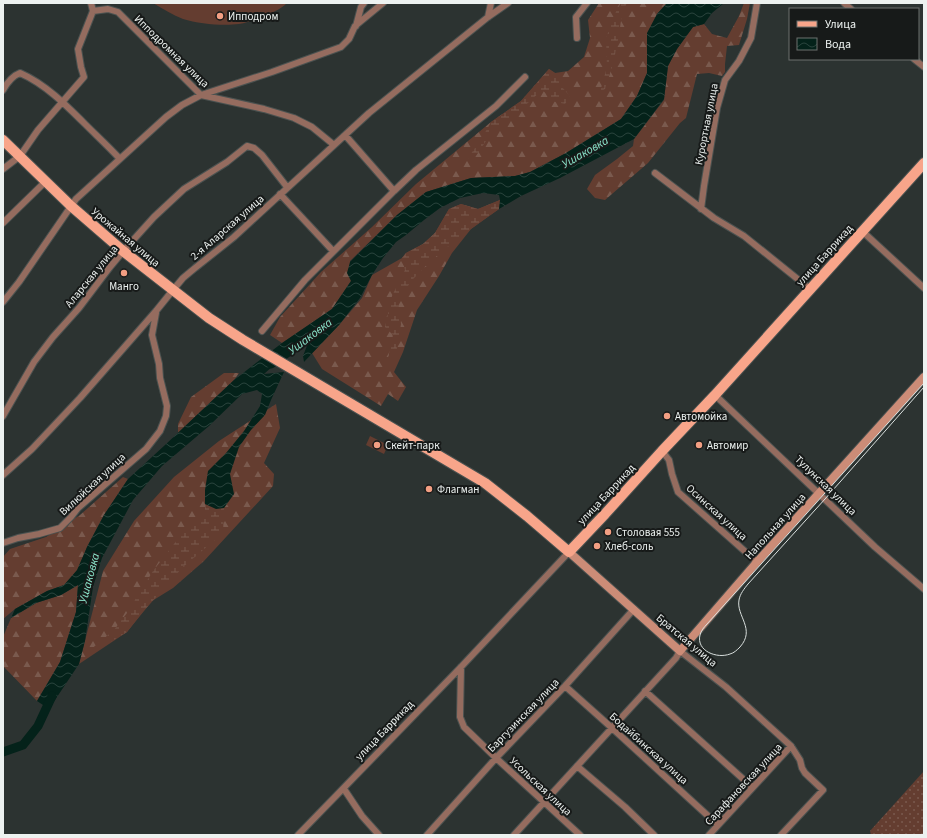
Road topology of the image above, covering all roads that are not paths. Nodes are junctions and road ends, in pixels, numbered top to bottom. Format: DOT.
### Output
graph roads {
  1 [pos="90,3"];
  2 [pos="364,3"];
  3 [pos="384,3"];
  4 [pos="491,3"];
  5 [pos="508,3"];
  6 [pos="587,3"];
  7 [pos="756,3"];
  8 [pos="93,11"];
  9 [pos="488,17"];
  10 [pos="356,26"];
  11 [pos="577,38"];
  12 [pos="915,60"];
  13 [pos="924,67"];
  14 [pos="525,77"];
  15 [pos="3,90"];
  16 [pos="201,95"];
  17 [pos="62,102"];
  18 [pos="345,135"];
  19 [pos="3,140"];
  20 [pos="334,145"];
  21 [pos="20,156"];
  22 [pos="120,159"];
  23 [pos="924,163"];
  24 [pos="3,169"];
  25 [pos="655,173"];
  26 [pos="46,182"];
  27 [pos="287,187"];
  28 [pos="394,191"];
  29 [pos="280,194"];
  30 [pos="70,206"];
  31 [pos="701,209"];
  32 [pos="3,223"];
  33 [pos="862,231"];
  34 [pos="333,251"];
  35 [pos="123,252"];
  36 [pos="924,288"];
  37 [pos="810,289"];
  38 [pos="173,290"];
  39 [pos="3,302"];
  40 [pos="156,312"];
  41 [pos="140,330"];
  42 [pos="262,331"];
  43 [pos="152,335"];
  44 [pos="924,377"];
  45 [pos="715,395"];
  46 [pos="3,416"];
  47 [pos="662,451"];
  48 [pos="3,475"];
  49 [pos="819,493"];
  50 [pos="3,543"];
  51 [pos="569,552"];
  52 [pos="757,562"];
  53 [pos="924,588"];
  54 [pos="634,609"];
  55 [pos="680,651"];
  56 [pos="461,667"];
  57 [pos="565,686"];
  58 [pos="645,691"];
  59 [pos="612,728"];
  60 [pos="791,746"];
  61 [pos="496,758"];
  62 [pos="577,766"];
  63 [pos="752,787"];
  64 [pos="344,789"];
  65 [pos="544,802"];
  66 [pos="718,825"];
  67 [pos="298,835"];
  68 [pos="379,835"];
  69 [pos="427,835"];
  70 [pos="514,835"];
  71 [pos="580,835"];
  72 [pos="654,835"];
  73 [pos="709,835"];
  74 [pos="781,835"];
  1 -- 8 [label="street"];
  2 -- 10 [label="street"];
  3 -- 10 [label="street"];
  4 -- 9 [label="street"];
  5 -- 9 [label="street, 2-я Аларская улица"];
  6 -- 11 [label="street"];
  7 -- 31 [label="street, Курортная улица"];
  8 -- 16 [label="street, Ипподромная улица"];
  8 -- 17 [label="street"];
  9 -- 18 [label="street, 2-я Аларская улица"];
  10 -- 16 [label="street"];
  12 -- 13 [label="street"];
  14 -- 28 [label="street"];
  15 -- 17 [label="street"];
  16 -- 20 [label="street, Ипподромная улица"];
  16 -- 22 [label="street"];
  17 -- 21 [label="street"];
  17 -- 22 [label="street"];
  18 -- 20 [label="street, 2-я Аларская улица"];
  18 -- 28 [label="street"];
  19 -- 21 [label="main road, Урожайная улица"];
  20 -- 27 [label="street, 2-я Аларская улица"];
  21 -- 24 [label="street"];
  21 -- 26 [label="main road, Урожайная улица"];
  22 -- 30 [label="street"];
  23 -- 33 [label="main road, улица Баррикад"];
  25 -- 31 [label="street"];
  26 -- 30 [label="main road, Урожайная улица"];
  26 -- 32 [label="street"];
  27 -- 29 [label="street, 2-я Аларская улица"];
  27 -- 35 [label="street, Аларская улица"];
  28 -- 34 [label="street"];
  29 -- 34 [label="street"];
  29 -- 38 [label="street, 2-я Аларская улица"];
  30 -- 35 [label="main road, Урожайная улица"];
  30 -- 39 [label="street"];
  31 -- 37 [label="street"];
  33 -- 36 [label="street"];
  33 -- 37 [label="main road, улица Баррикад"];
  34 -- 42 [label="street"];
  35 -- 38 [label="main road, Урожайная улица"];
  35 -- 46 [label="street, Аларская улица"];
  37 -- 45 [label="main road, улица Баррикад"];
  38 -- 40 [label="street, 2-я Аларская улица"];
  38 -- 51 [label="main road, Урожайная улица"];
  40 -- 41 [label="street, 2-я Аларская улица"];
  40 -- 43 [label="street"];
  41 -- 43 [label="street"];
  41 -- 48 [label="street, 2-я Аларская улица"];
  43 -- 50 [label="street, Вилюйская улица"];
  44 -- 49 [label="street, Напольная улица"];
  45 -- 47 [label="main road, улица Баррикад"];
  45 -- 49 [label="street, Тулунская улица"];
  47 -- 51 [label="main road, улица Баррикад"];
  47 -- 52 [label="street, Осинская улица"];
  49 -- 52 [label="street, Напольная улица"];
  49 -- 53 [label="street, Тулунская улица"];
  51 -- 54 [label="street, Братская улица"];
  51 -- 56 [label="street, улица Баррикад"];
  52 -- 55 [label="street, Напольная улица"];
  54 -- 55 [label="street, Братская улица"];
  54 -- 57 [label="street, Баргузинская улица"];
  55 -- 58 [label="street, Напольная улица"];
  55 -- 60 [label="street, Братская улица"];
  56 -- 61 [label="street, Усольская улица"];
  56 -- 64 [label="street, улица Баррикад"];
  57 -- 59 [label="street, Бодайбинская улица"];
  57 -- 61 [label="street, Баргузинская улица"];
  58 -- 59 [label="street, Напольная улица"];
  58 -- 63 [label="street"];
  59 -- 62 [label="street, Напольная улица"];
  59 -- 66 [label="street, Бодайбинская улица"];
  60 -- 63 [label="street, Сарафановская улица"];
  60 -- 74 [label="street, Братская улица"];
  61 -- 65 [label="street, Усольская улица"];
  61 -- 69 [label="street, Баргузинская улица"];
  62 -- 65 [label="street, Напольная улица"];
  62 -- 72 [label="street"];
  63 -- 66 [label="street, Сарафановская улица"];
  64 -- 67 [label="street, улица Баррикад"];
  64 -- 68 [label="street"];
  65 -- 70 [label="street, Напольная улица"];
  65 -- 71 [label="street, Усольская улица"];
  66 -- 73 [label="street, Сарафановская улица"];
}
